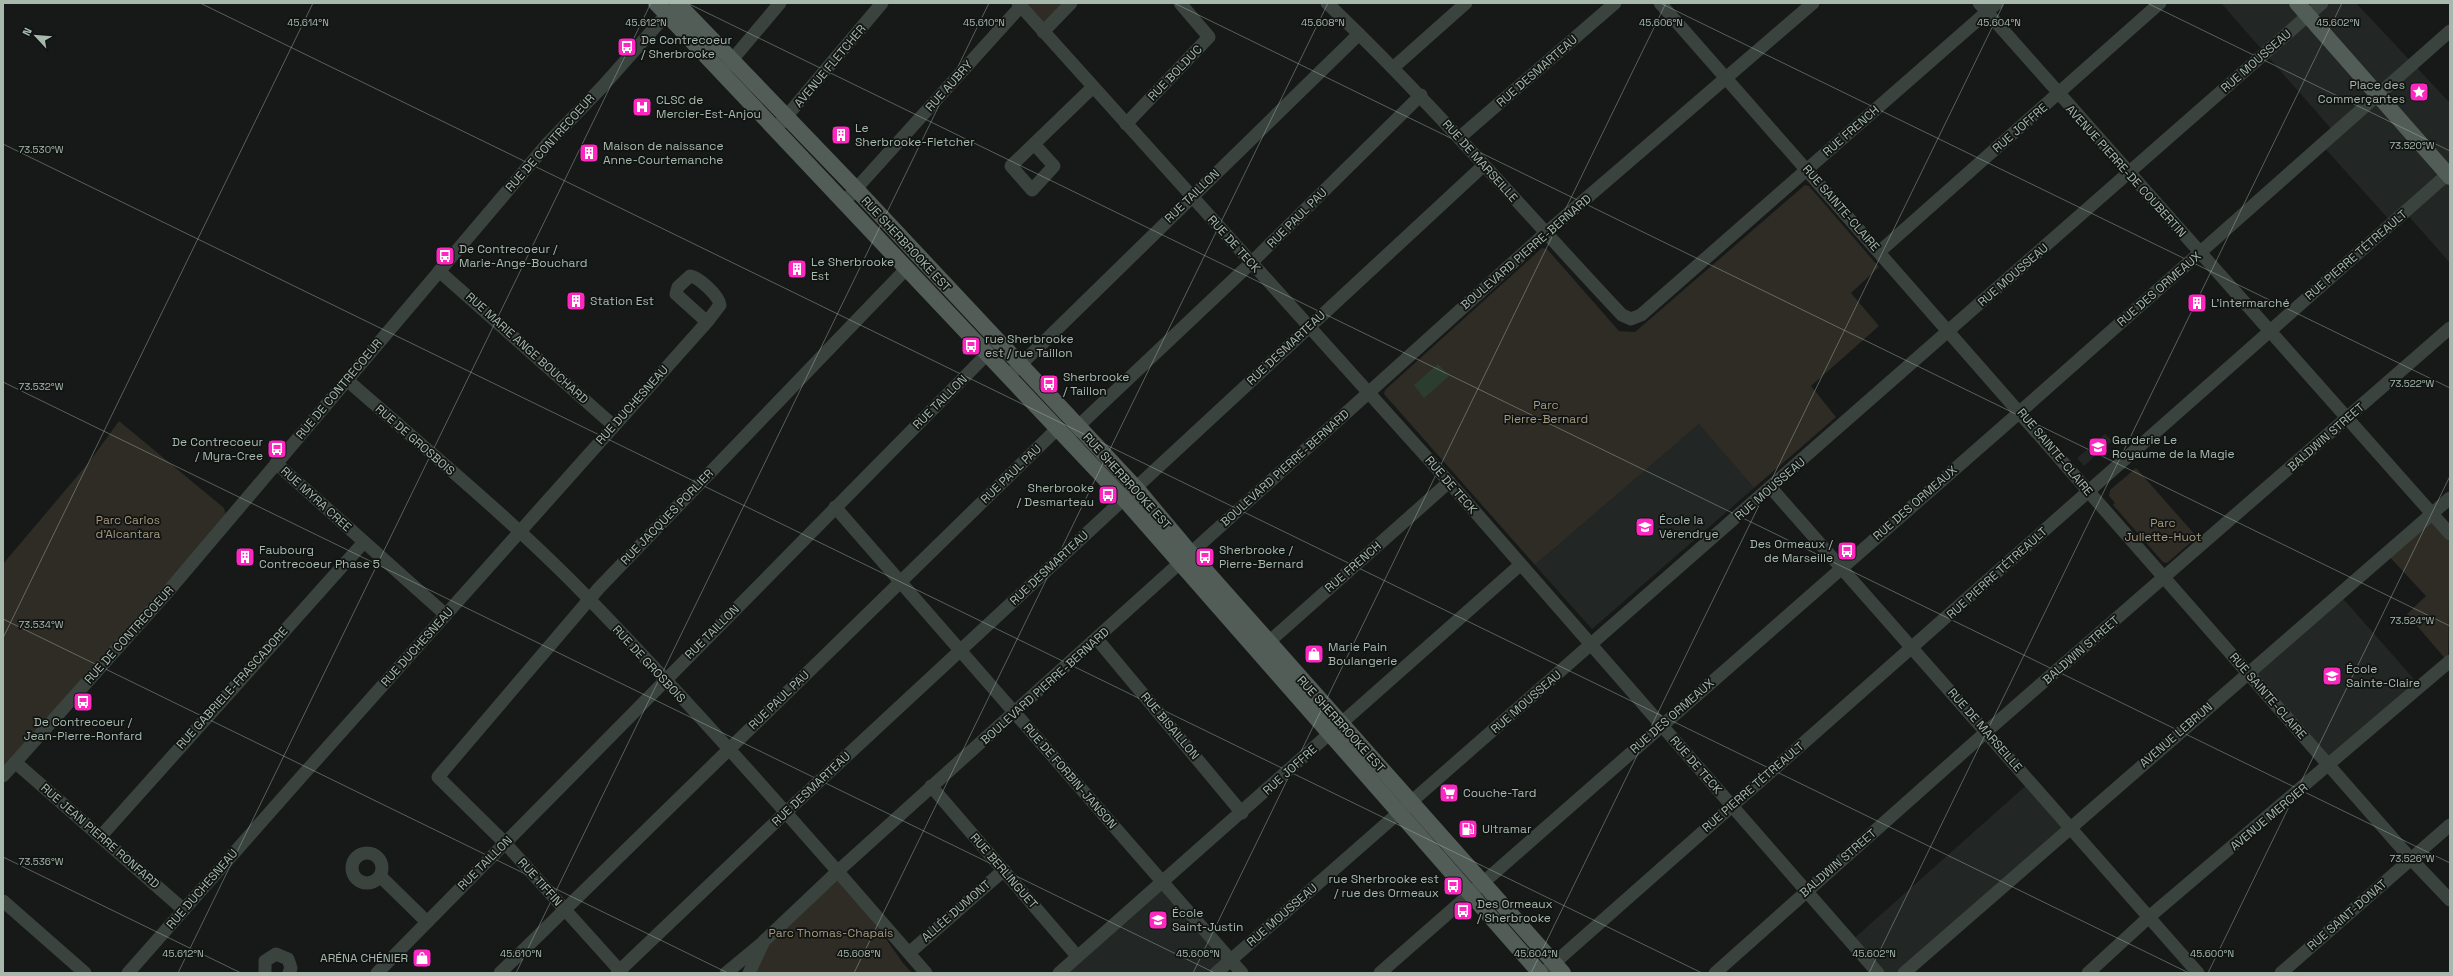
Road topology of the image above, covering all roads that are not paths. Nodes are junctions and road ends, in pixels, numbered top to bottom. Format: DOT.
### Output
graph roads {
  1 [pos="780,3"];
  2 [pos="882,3"];
  3 [pos="1071,3"];
  4 [pos="1180,3"];
  5 [pos="1327,3"];
  6 [pos="1466,3"];
  7 [pos="1615,3"];
  8 [pos="1660,3"];
  9 [pos="1813,3"];
  10 [pos="1997,3"];
  11 [pos="2160,3"];
  12 [pos="2297,3"];
  13 [pos="2322,3"];
  14 [pos="671,5"];
  15 [pos="1019,5"];
  16 [pos="1983,7"];
  17 [pos="2308,16"];
  18 [pos="2450,31"];
  19 [pos="1043,32"];
  20 [pos="1359,34"];
  21 [pos="727,66"];
  22 [pos="1394,67"];
  23 [pos="1727,78"];
  24 [pos="1093,86"];
  25 [pos="2059,94"];
  26 [pos="2377,94"];
  27 [pos="1421,95"];
  28 [pos="781,123"];
  29 [pos="1126,124"];
  30 [pos="1459,138"];
  31 [pos="1034,144"];
  32 [pos="1483,166"];
  33 [pos="1807,170"];
  34 [pos="2130,173"];
  35 [pos="2449,174"];
  36 [pos="851,196"];
  37 [pos="1191,196"];
  38 [pos="1546,233"];
  39 [pos="1879,252"];
  40 [pos="2199,254"];
  41 [pos="1251,263"];
  42 [pos="907,268"];
  43 [pos="439,271"];
  44 [pos="1631,319"];
  45 [pos="707,322"];
  46 [pos="1308,327"];
  47 [pos="2450,328"];
  48 [pos="1949,331"];
  49 [pos="2269,331"];
  50 [pos="993,348"];
  51 [pos="1014,371"];
  52 [pos="347,380"];
  53 [pos="1368,392"];
  54 [pos="2020,411"];
  55 [pos="2347,418"];
  56 [pos="614,426"];
  57 [pos="1078,426"];
  58 [pos="1062,433"];
  59 [pos="276,463"];
  60 [pos="1449,482"];
  61 [pos="1136,488"];
  62 [pos="1771,488"];
  63 [pos="2088,491"];
  64 [pos="2450,498"];
  65 [pos="1124,499"];
  66 [pos="835,508"];
  67 [pos="2432,514"];
  68 [pos="519,532"];
  69 [pos="2450,534"];
  70 [pos="364,542"];
  71 [pos="1186,558"];
  72 [pos="1520,565"];
  73 [pos="1841,567"];
  74 [pos="2164,577"];
  75 [pos="901,583"];
  76 [pos="590,600"];
  77 [pos="446,615"];
  78 [pos="1097,639"];
  79 [pos="1591,645"];
  80 [pos="1263,647"];
  81 [pos="1913,648"];
  82 [pos="960,650"];
  83 [pos="2450,661"];
  84 [pos="2248,672"];
  85 [pos="664,680"];
  86 [pos="1015,713"];
  87 [pos="1661,726"];
  88 [pos="1335,728"];
  89 [pos="1986,732"];
  90 [pos="729,749"];
  91 [pos="16,762"];
  92 [pos="2330,766"];
  93 [pos="3,776"];
  94 [pos="438,777"];
  95 [pos="931,786"];
  96 [pos="1731,806"];
  97 [pos="1406,807"];
  98 [pos="786,812"];
  99 [pos="1242,813"];
  100 [pos="2450,826"];
  101 [pos="2070,827"];
  102 [pos="101,836"];
  103 [pos="505,843"];
  104 [pos="2411,859"];
  105 [pos="1004,870"];
  106 [pos="838,871"];
  107 [pos="380,876"];
  108 [pos="1162,882"];
  109 [pos="1482,882"];
  110 [pos="1806,891"];
  111 [pos="1470,892"];
  112 [pos="2450,900"];
  113 [pos="3,901"];
  114 [pos="184,910"];
  115 [pos="566,910"];
  116 [pos="2149,917"];
  117 [pos="427,922"];
  118 [pos="764,941"];
  119 [pos="908,953"];
  120 [pos="1077,956"];
  121 [pos="1231,960"];
  122 [pos="1550,970"];
  123 [pos="619,972"];
  124 [pos="85,973"];
  125 [pos="128,973"];
  126 [pos="265,973"];
  127 [pos="289,973"];
  128 [pos="377,973"];
  129 [pos="500,973"];
  130 [pos="726,973"];
  131 [pos="749,973"];
  132 [pos="926,973"];
  133 [pos="1058,973"];
  134 [pos="1216,973"];
  135 [pos="1242,973"];
  136 [pos="1380,973"];
  137 [pos="1715,973"];
  138 [pos="1878,973"];
  139 [pos="1904,973"];
  140 [pos="2088,973"];
  141 [pos="2198,973"];
  142 [pos="2280,973"];
  1 -- 21 [label="street"];
  2 -- 28 [label="street, AVENUE FLETCHER"];
  3 -- 19 [label="street"];
  4 -- 29 [label="street, RUE BOLDUC"];
  5 -- 20 [label="street, RUE DE MARSEILLE"];
  6 -- 22 [label="street"];
  7 -- 30 [label="street, RUE DESMARTEAU"];
  8 -- 23 [label="street, RUE SAINTE-CLAIRE"];
  9 -- 23 [label="street, BOULEVARD PIERRE-BERNARD"];
  10 -- 16 [label="street, RUE FRENCH"];
  11 -- 25 [label="street, RUE JOFFRE"];
  12 -- 17 [label="main road"];
  13 -- 17 [label="street, RUE MOUSSEAU"];
  14 -- 21 [label="main road, RUE SHERBROOKE EST"];
  14 -- 43 [label="street, RUE DE CONTRECOEUR"];
  15 -- 19 [label="street, RUE DE TECK"];
  15 -- 36 [label="street, RUE AUBRY"];
  16 -- 25 [label="street, AVENUE PIERRE-DE COUBERTIN"];
  16 -- 33 [label="street, RUE FRENCH"];
  17 -- 26 [label="main road"];
  17 -- 34 [label="street, RUE MOUSSEAU"];
  18 -- 26 [label="street, RUE DES ORMEAUX"];
  19 -- 24 [label="street, RUE DE TECK"];
  20 -- 22 [label="street, RUE DE MARSEILLE"];
  20 -- 37 [label="street, RUE TAILLON"];
  21 -- 28 [label="main road, RUE SHERBROOKE EST"];
  22 -- 27 [label="street, RUE DE MARSEILLE"];
  23 -- 33 [label="street, RUE SAINTE-CLAIRE"];
  23 -- 38 [label="street, BOULEVARD PIERRE-BERNARD"];
  24 -- 29 [label="street, RUE DE TECK"];
  24 -- 31 [label="street"];
  25 -- 34 [label="street, AVENUE PIERRE-DE COUBERTIN"];
  25 -- 39 [label="street, RUE JOFFRE"];
  26 -- 35 [label="main road"];
  26 -- 40 [label="street, RUE DES ORMEAUX"];
  27 -- 30 [label="street, RUE DE MARSEILLE"];
  27 -- 41 [label="street, RUE PAUL PAU"];
  28 -- 36 [label="main road, RUE SHERBROOKE EST"];
  29 -- 37 [label="street, RUE DE TECK"];
  30 -- 32 [label="street, RUE DE MARSEILLE"];
  32 -- 38 [label="street, RUE DE MARSEILLE"];
  32 -- 46 [label="street, RUE DESMARTEAU"];
  33 -- 39 [label="street, RUE SAINTE-CLAIRE"];
  33 -- 44 [label="street, RUE FRENCH"];
  34 -- 40 [label="street, AVENUE PIERRE-DE COUBERTIN"];
  34 -- 48 [label="street, RUE MOUSSEAU"];
  35 -- 49 [label="street, RUE PIERRE TÉTREAULT"];
  36 -- 42 [label="main road, RUE SHERBROOKE EST"];
  36 -- 50 [label="main road, RUE SHERBROOKE EST"];
  37 -- 41 [label="street, RUE DE TECK"];
  37 -- 51 [label="street, RUE TAILLON"];
  38 -- 44 [label="street, RUE DE MARSEILLE"];
  38 -- 53 [label="street, BOULEVARD PIERRE-BERNARD"];
  39 -- 48 [label="street, RUE SAINTE-CLAIRE"];
  40 -- 49 [label="street, AVENUE PIERRE-DE COUBERTIN"];
  40 -- 54 [label="street, RUE DES ORMEAUX"];
  41 -- 46 [label="street, RUE DE TECK"];
  41 -- 57 [label="street, RUE PAUL PAU"];
  42 -- 50 [label="main road, RUE SHERBROOKE EST"];
  42 -- 76 [label="street, RUE JACQUES PORLIER"];
  43 -- 52 [label="street, RUE DE CONTRECOEUR"];
  43 -- 56 [label="street, RUE MARIE ANGE BOUCHARD"];
  45 -- 56 [label="street, RUE DUCHESNEAU"];
  46 -- 53 [label="street, RUE DE TECK"];
  46 -- 61 [label="street, RUE DESMARTEAU"];
  47 -- 55 [label="street, BALDWIN STREET"];
  48 -- 54 [label="street, RUE SAINTE-CLAIRE"];
  48 -- 62 [label="street, RUE MOUSSEAU"];
  49 -- 55 [label="street, AVENUE PIERRE-DE COUBERTIN"];
  49 -- 63 [label="street, RUE PIERRE TÉTREAULT"];
  50 -- 51 [label="main road, RUE SHERBROOKE EST"];
  50 -- 66 [label="street, RUE TAILLON"];
  51 -- 57 [label="main road, RUE SHERBROOKE EST"];
  51 -- 58 [label="main road, RUE SHERBROOKE EST"];
  52 -- 59 [label="street, RUE DE CONTRECOEUR"];
  52 -- 68 [label="street, RUE DE GROSBOIS"];
  53 -- 60 [label="street, RUE DE TECK"];
  53 -- 71 [label="street, BOULEVARD PIERRE-BERNARD"];
  54 -- 63 [label="street, RUE SAINTE-CLAIRE"];
  54 -- 73 [label="street, RUE DES ORMEAUX"];
  55 -- 67 [label="street, AVENUE PIERRE-DE COUBERTIN"];
  55 -- 74 [label="street, BALDWIN STREET"];
  56 -- 68 [label="street, RUE DUCHESNEAU"];
  57 -- 58 [label="street, RUE PAUL PAU"];
  57 -- 61 [label="main road, RUE SHERBROOKE EST"];
  58 -- 65 [label="main road, RUE SHERBROOKE EST"];
  58 -- 75 [label="street, RUE PAUL PAU"];
  59 -- 70 [label="street, RUE MYRA CREE"];
  59 -- 91 [label="street, RUE DE CONTRECOEUR"];
  60 -- 72 [label="street, RUE DE TECK"];
  60 -- 80 [label="street, RUE FRENCH"];
  61 -- 65 [label="street, RUE DESMARTEAU"];
  61 -- 71 [label="main road, RUE SHERBROOKE EST"];
  62 -- 73 [label="street, RUE DE MARSEILLE"];
  62 -- 79 [label="street, RUE MOUSSEAU"];
  63 -- 74 [label="street, RUE SAINTE-CLAIRE"];
  63 -- 81 [label="street, RUE PIERRE TÉTREAULT"];
  64 -- 67 [label="street, AVENUE LEBRUN"];
  65 -- 71 [label="main road, RUE SHERBROOKE EST"];
  65 -- 82 [label="street, RUE DESMARTEAU"];
  66 -- 75 [label="street, RUE DE FORBIN-JANSON"];
  66 -- 85 [label="street, RUE TAILLON"];
  67 -- 69 [label="street, AVENUE PIERRE-DE COUBERTIN"];
  67 -- 84 [label="street, AVENUE LEBRUN"];
  68 -- 76 [label="street, RUE DE GROSBOIS"];
  68 -- 77 [label="street, RUE DUCHESNEAU"];
  70 -- 77 [label="street, RUE MYRA CREE"];
  70 -- 102 [label="street, RUE GABRIELE-FRASCADORE"];
  71 -- 78 [label="street, BOULEVARD PIERRE-BERNARD"];
  71 -- 80 [label="main road, RUE SHERBROOKE EST"];
  72 -- 79 [label="street, RUE DE TECK"];
  72 -- 88 [label="street, RUE JOFFRE"];
  73 -- 81 [label="street, RUE DE MARSEILLE"];
  73 -- 87 [label="street, RUE DES ORMEAUX"];
  74 -- 84 [label="street, RUE SAINTE-CLAIRE"];
  74 -- 89 [label="street, BALDWIN STREET"];
  75 -- 82 [label="street, RUE DE FORBIN-JANSON"];
  75 -- 90 [label="street, RUE PAUL PAU"];
  76 -- 85 [label="street, RUE DE GROSBOIS"];
  76 -- 94 [label="street, RUE JACQUES PORLIER"];
  77 -- 114 [label="street, RUE DUCHESNEAU"];
  78 -- 86 [label="street, BOULEVARD PIERRE-BERNARD"];
  78 -- 99 [label="street, RUE BISAILLON"];
  79 -- 87 [label="street, RUE DE TECK"];
  79 -- 97 [label="street, RUE MOUSSEAU"];
  80 -- 88 [label="main road, RUE SHERBROOKE EST"];
  81 -- 89 [label="street, RUE DE MARSEILLE"];
  81 -- 96 [label="street, RUE PIERRE TÉTREAULT"];
  82 -- 86 [label="street, RUE DE FORBIN-JANSON"];
  82 -- 98 [label="street, RUE DESMARTEAU"];
  83 -- 92 [label="street, AVENUE MERCIER"];
  84 -- 92 [label="street, RUE SAINTE-CLAIRE"];
  84 -- 101 [label="street, AVENUE LEBRUN"];
  85 -- 90 [label="street, RUE DE GROSBOIS"];
  85 -- 103 [label="street, RUE TAILLON"];
  86 -- 95 [label="street, BOULEVARD PIERRE-BERNARD"];
  86 -- 108 [label="street, RUE DE FORBIN-JANSON"];
  87 -- 96 [label="street, RUE DE TECK"];
  87 -- 109 [label="street, RUE DES ORMEAUX"];
  88 -- 97 [label="main road, RUE SHERBROOKE EST"];
  88 -- 99 [label="street, RUE JOFFRE"];
  89 -- 101 [label="street, RUE DE MARSEILLE"];
  89 -- 110 [label="street, BALDWIN STREET"];
  90 -- 98 [label="street, RUE DE GROSBOIS"];
  90 -- 115 [label="street, RUE PAUL PAU"];
  91 -- 93 [label="street, RUE DE CONTRECOEUR"];
  91 -- 102 [label="street, RUE JEAN PIERRE RONFARD"];
  92 -- 104 [label="street, RUE SAINTE-CLAIRE"];
  92 -- 116 [label="street, AVENUE MERCIER"];
  94 -- 103 [label="street, RUE TIFFIN"];
  95 -- 105 [label="street, RUE BERLINGUET"];
  95 -- 106 [label="street, BOULEVARD PIERRE-BERNARD"];
  96 -- 110 [label="street, RUE DE TECK"];
  96 -- 122 [label="street, RUE PIERRE TÉTREAULT"];
  97 -- 109 [label="main road, RUE SHERBROOKE EST"];
  97 -- 111 [label="main road, RUE SHERBROOKE EST"];
  97 -- 121 [label="street, RUE MOUSSEAU"];
  98 -- 106 [label="street, RUE DE GROSBOIS"];
  98 -- 123 [label="street, RUE DESMARTEAU"];
  99 -- 108 [label="street, RUE JOFFRE"];
  100 -- 104 [label="street, RUE SAINT-DONAT"];
  101 -- 116 [label="street, RUE DE MARSEILLE"];
  101 -- 139 [label="street, AVENUE LEBRUN"];
  102 -- 114 [label="street, RUE JEAN PIERRE RONFARD"];
  103 -- 115 [label="street, RUE TIFFIN"];
  103 -- 117 [label="street, RUE TAILLON"];
  104 -- 112 [label="street, RUE SAINTE-CLAIRE"];
  104 -- 142 [label="street, RUE SAINT-DONAT"];
  105 -- 119 [label="street, ALLÉE DUMONT"];
  105 -- 120 [label="street, RUE BERLINGUET"];
  106 -- 118 [label="street, BOULEVARD PIERRE-BERNARD"];
  106 -- 119 [label="street, RUE DE GROSBOIS"];
  107 -- 117 [label="street"];
  108 -- 120 [label="street, RUE JOFFRE"];
  108 -- 121 [label="street, RUE DE FORBIN-JANSON"];
  109 -- 111 [label="street, RUE DES ORMEAUX"];
  109 -- 122 [label="main road, RUE SHERBROOKE EST"];
  110 -- 137 [label="street, BALDWIN STREET"];
  110 -- 138 [label="street, RUE DE TECK"];
  111 -- 122 [label="main road, RUE SHERBROOKE EST"];
  111 -- 136 [label="street, RUE DES ORMEAUX"];
  113 -- 124 [label="street"];
  114 -- 125 [label="street, RUE DUCHESNEAU"];
  115 -- 123 [label="street, RUE TIFFIN"];
  115 -- 129 [label="street, RUE PAUL PAU"];
  116 -- 140 [label="street, AVENUE MERCIER"];
  116 -- 141 [label="street, RUE DE MARSEILLE"];
  117 -- 128 [label="street, RUE TAILLON"];
  118 -- 130 [label="street, BOULEVARD PIERRE-BERNARD"];
  118 -- 131 [label="street, BOULEVARD PIERRE-BERNARD"];
  119 -- 132 [label="street, RUE DE GROSBOIS"];
  120 -- 133 [label="street, RUE JOFFRE"];
  121 -- 134 [label="street, RUE MOUSSEAU"];
  121 -- 135 [label="street, RUE DE FORBIN-JANSON"];
  126 -- 127 [label="street"];
}
